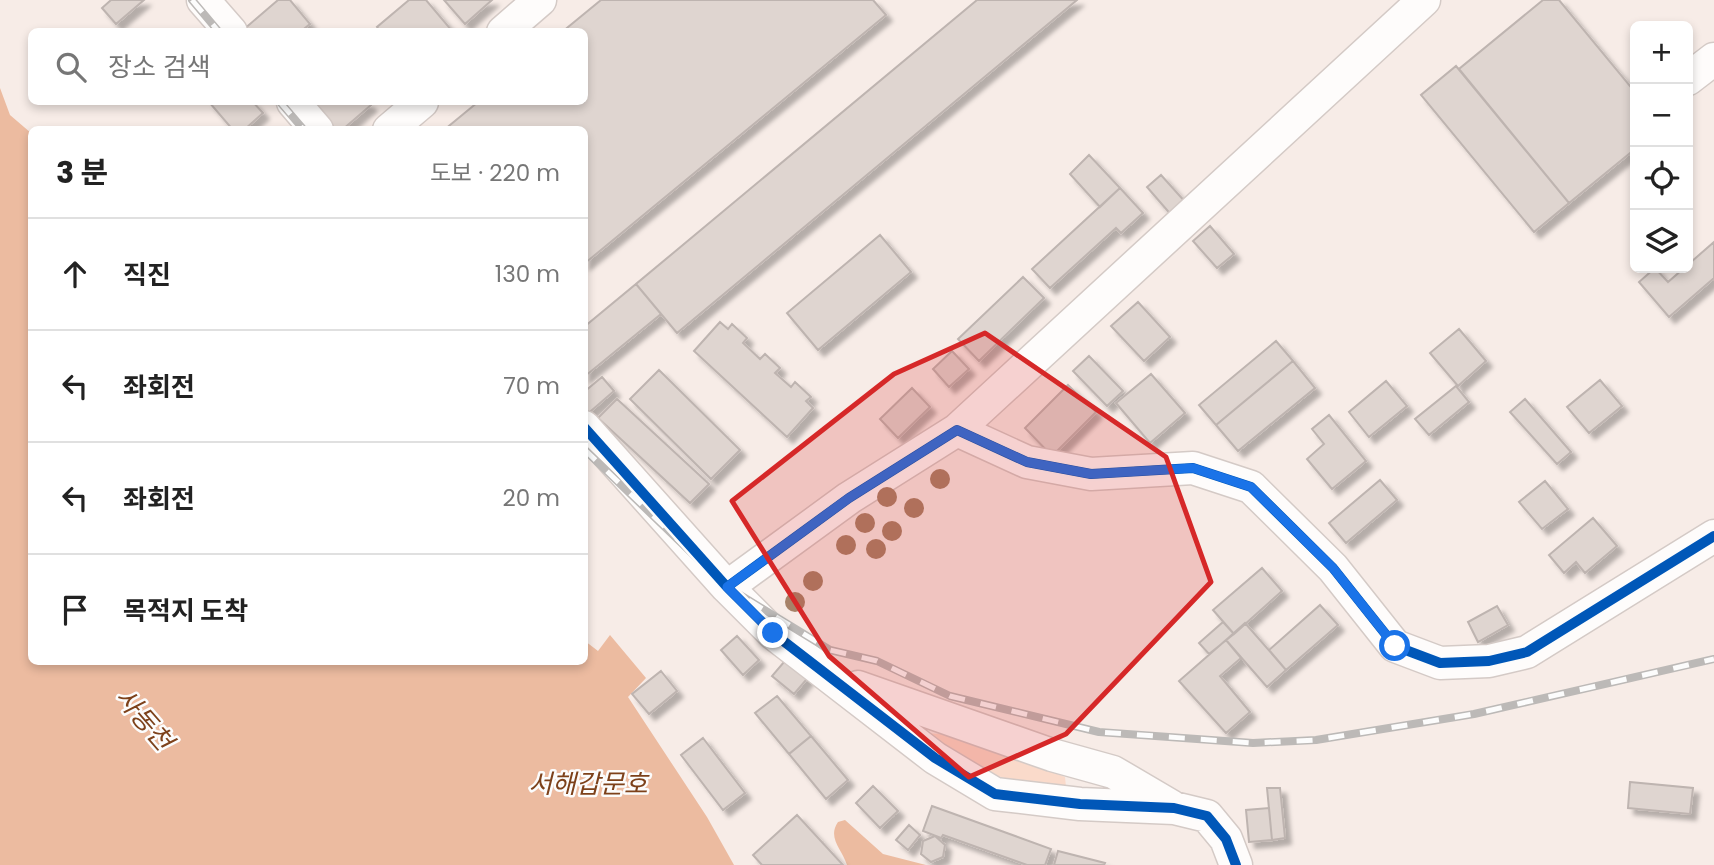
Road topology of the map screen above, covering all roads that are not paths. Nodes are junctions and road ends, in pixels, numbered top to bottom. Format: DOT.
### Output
graph roads {
  1 [pos="203,0"];
  2 [pos="540,0"];
  3 [pos="1424,0"];
  4 [pos="228,28"];
  5 [pos="508,28"];
  6 [pos="1714,59"];
  7 [pos="1693,75"];
  8 [pos="296,105"];
  9 [pos="418,105"];
  10 [pos="314,126"];
  11 [pos="394,126"];
  12 [pos="957,430"];
  13 [pos="588,431"];
  14 [pos="1714,536"];
  15 [pos="727,587"];
  16 [pos="830,677"];
  17 [pos="1174,808"];
  18 [pos="1236,865"];
  1 -- 4 [label="street"];
  2 -- 5 [label="street"];
  3 -- 12 [label="street"];
  6 -- 7 [label="street"];
  8 -- 10 [label="street"];
  9 -- 11 [label="street"];
  12 -- 14 [label="street"];
  12 -- 15 [label="street"];
  13 -- 15 [label="street"];
  15 -- 16 [label="street"];
  16 -- 17 [label="street"];
  16 -- 17 [label="street"];
  17 -- 18 [label="street"];
}
